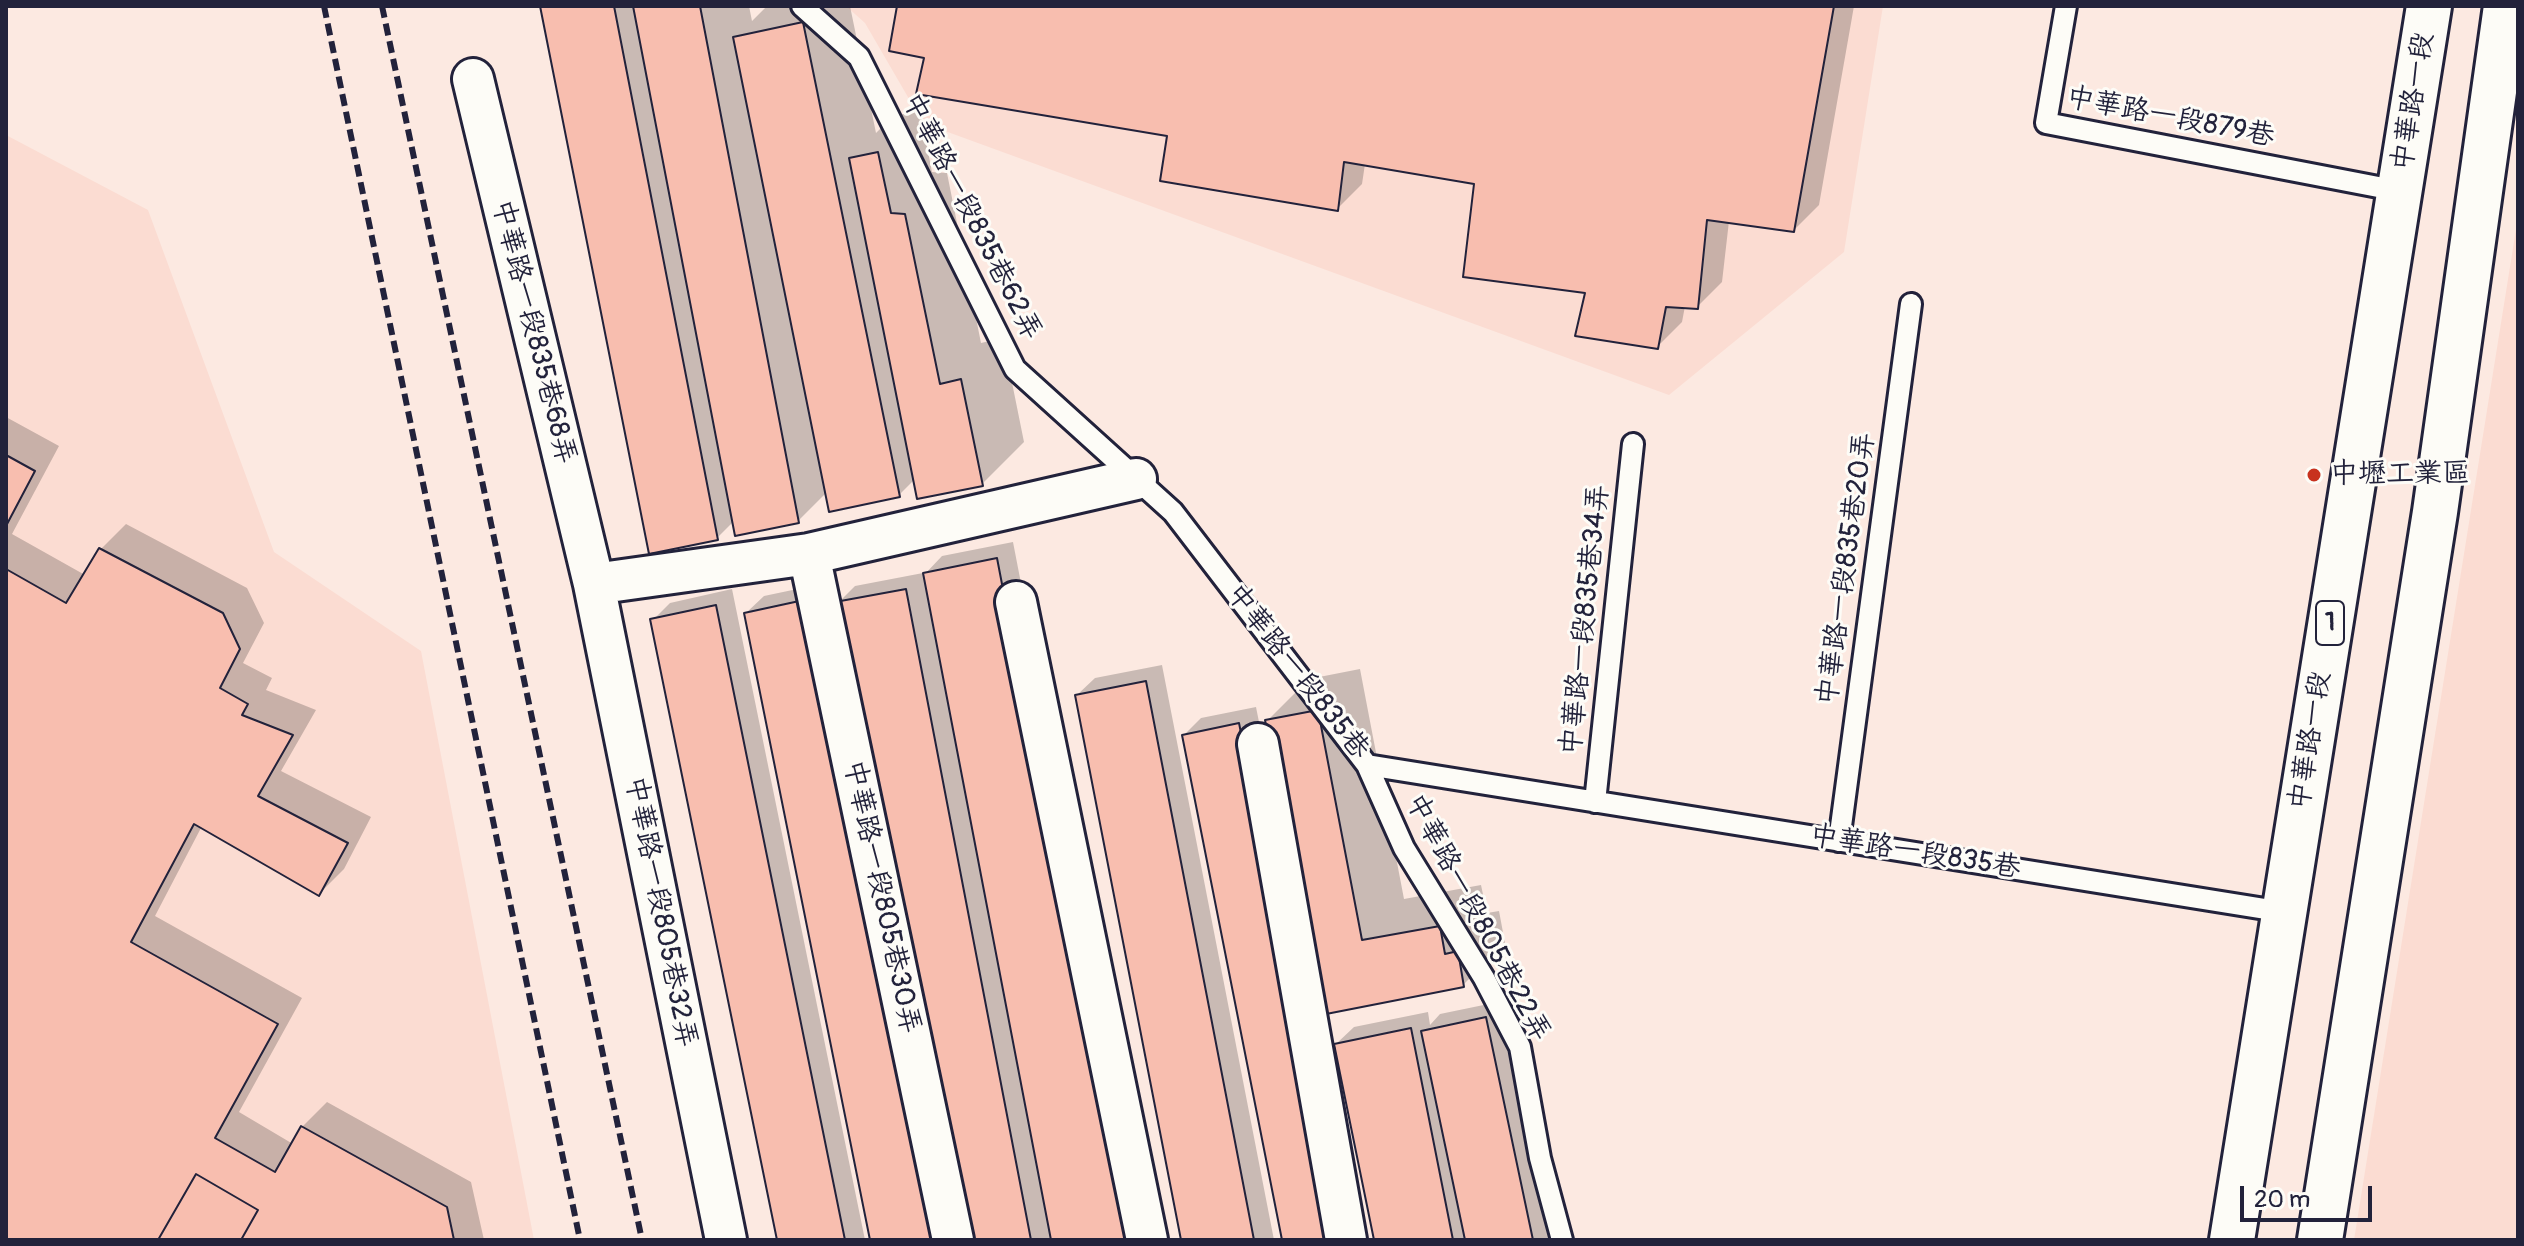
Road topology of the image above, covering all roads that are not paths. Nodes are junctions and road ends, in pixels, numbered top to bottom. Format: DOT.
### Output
graph roads {
  1 [pos="802,6"];
  2 [pos="2066,6"];
  3 [pos="2429,6"];
  4 [pos="2506,6"];
  5 [pos="473,79"];
  6 [pos="2399,191"];
  7 [pos="1911,304"];
  8 [pos="1633,444"];
  9 [pos="1136,479"];
  10 [pos="809,554"];
  11 [pos="594,584"];
  12 [pos="1016,602"];
  13 [pos="1258,744"];
  14 [pos="1367,765"];
  15 [pos="1595,802"];
  16 [pos="1839,841"];
  17 [pos="2284,912"];
  18 [pos="726,1240"];
  19 [pos="953,1240"];
  20 [pos="1147,1240"];
  21 [pos="1346,1240"];
  22 [pos="1562,1240"];
  23 [pos="2232,1240"];
  24 [pos="2320,1240"];
  1 -- 9 [label="lane, 中華路一段835巷62弄"];
  2 -- 6 [label="lane, 中華路一段879巷"];
  3 -- 6 [label="main road, 中華路一段 / 1"];
  4 -- 24 [label="main road"];
  5 -- 11 [label="street, 中華路一段835巷68弄"];
  6 -- 17 [label="main road, 中華路一段 / 1"];
  7 -- 16 [label="lane, 中華路一段835巷20弄"];
  8 -- 15 [label="lane, 中華路一段835巷34弄"];
  9 -- 10 [label="street"];
  9 -- 14 [label="lane, 中華路一段835巷"];
  10 -- 11 [label="street"];
  10 -- 19 [label="street, 中華路一段805巷30弄"];
  11 -- 18 [label="street, 中華路一段805巷32弄"];
  12 -- 20 [label="street"];
  13 -- 21 [label="street"];
  14 -- 15 [label="lane, 中華路一段835巷"];
  14 -- 22 [label="lane, 中華路一段805巷22弄"];
  15 -- 16 [label="lane, 中華路一段835巷"];
  16 -- 17 [label="lane, 中華路一段835巷"];
  17 -- 23 [label="main road, 中華路一段 / 1"];
}
